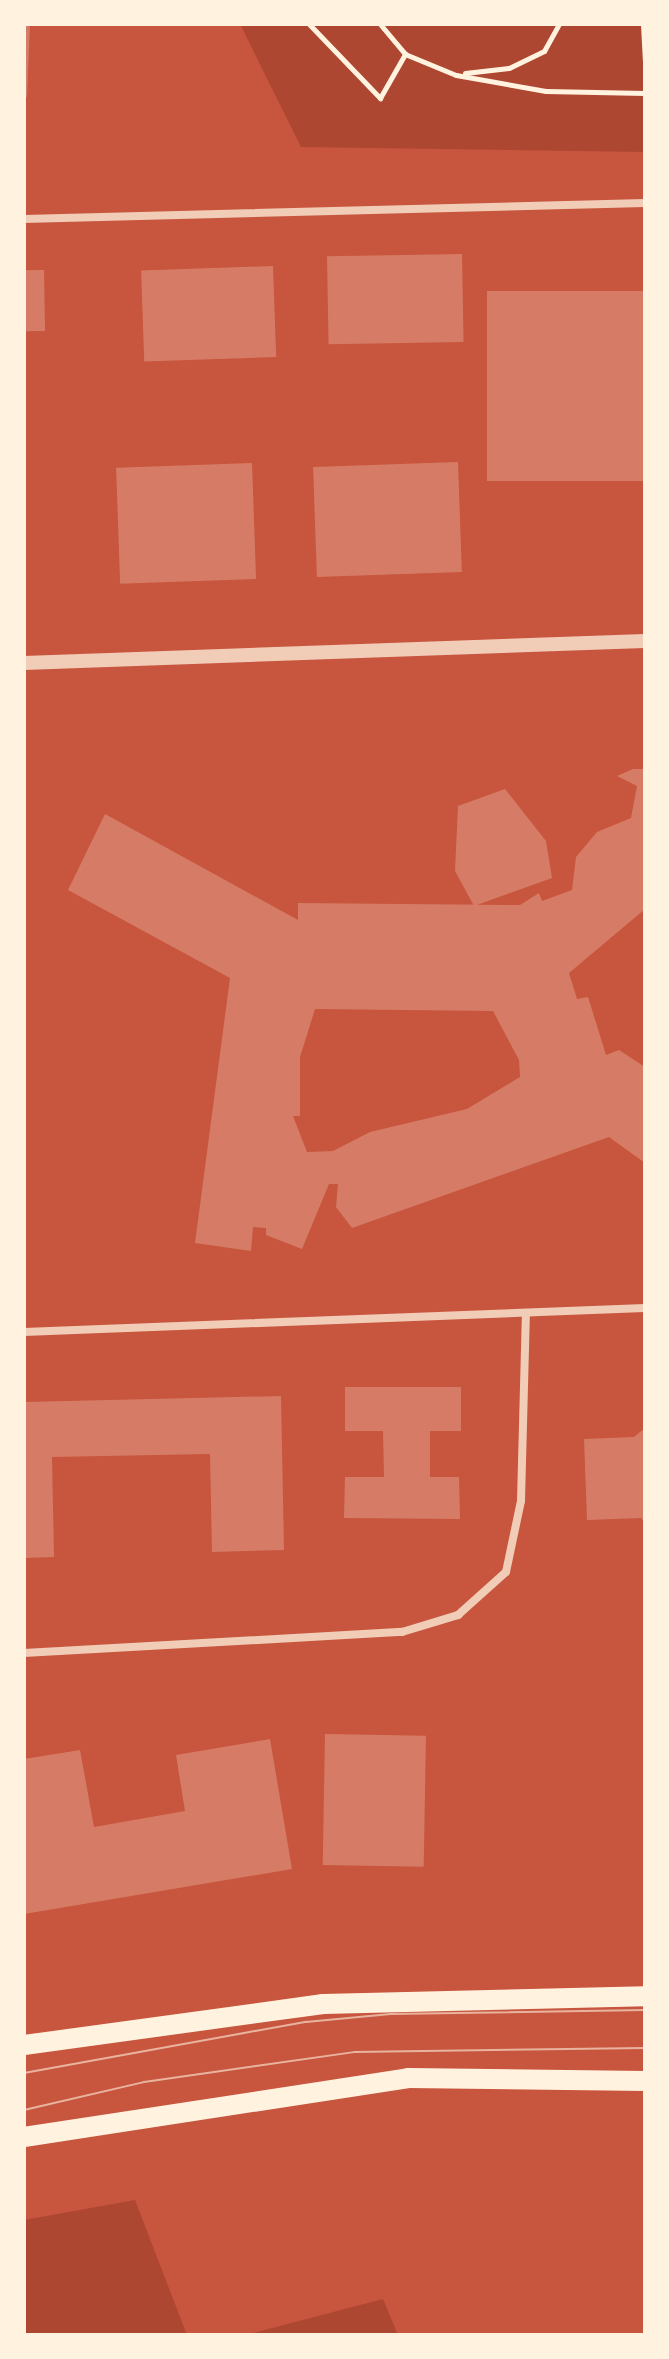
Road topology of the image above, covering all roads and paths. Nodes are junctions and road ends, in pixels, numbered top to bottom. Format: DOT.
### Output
graph roads {
  1 [pos="309,24"];
  2 [pos="380,24"];
  3 [pos="559,24"];
  4 [pos="643,24"];
  5 [pos="405,54"];
  6 [pos="645,60"];
  7 [pos="456,75"];
  8 [pos="645,93"];
  9 [pos="645,203"];
  10 [pos="24,219"];
  11 [pos="645,641"];
  12 [pos="24,663"];
  13 [pos="645,1308"];
  14 [pos="526,1314"];
  15 [pos="24,1332"];
  16 [pos="24,1653"];
  17 [pos="645,1996"];
  18 [pos="24,2045"];
  19 [pos="645,2081"];
  20 [pos="24,2137"];
  1 -- 5 [label="path"];
  2 -- 5 [label="path"];
  3 -- 7 [label="path"];
  4 -- 6 [label="path"];
  5 -- 7 [label="path"];
  7 -- 8 [label="path"];
  9 -- 10 [label="street"];
  11 -- 12 [label="street"];
  13 -- 14 [label="street"];
  14 -- 15 [label="street"];
  14 -- 16 [label="street"];
  17 -- 18 [label="main road"];
  19 -- 20 [label="main road"];
}
